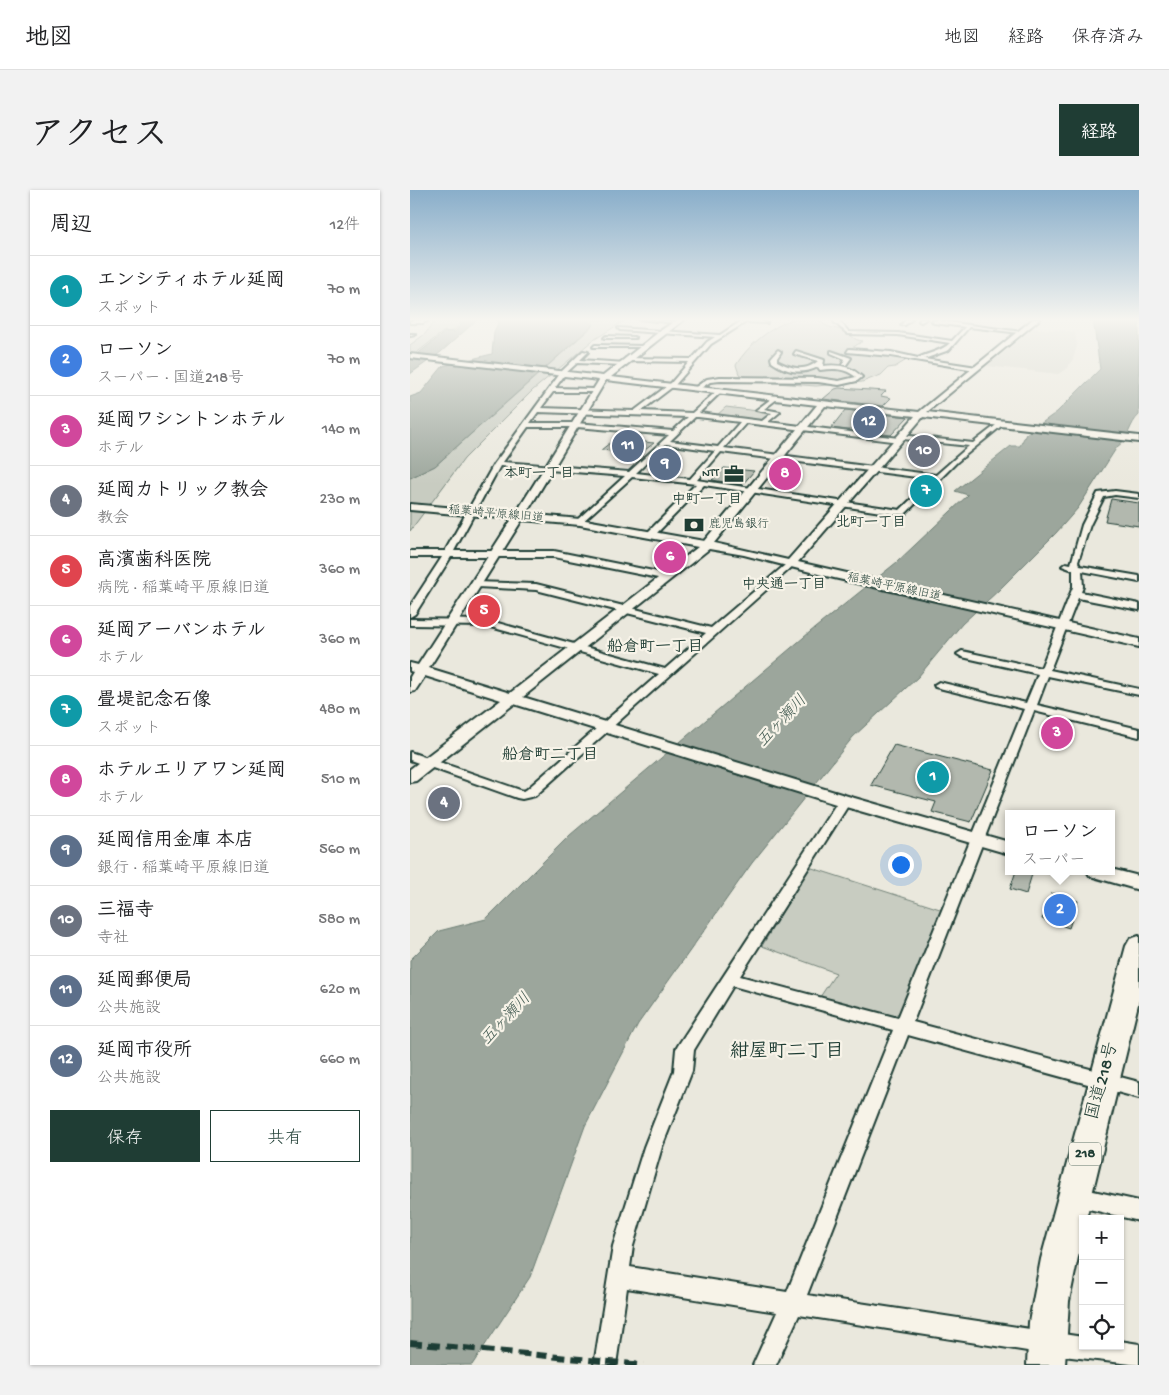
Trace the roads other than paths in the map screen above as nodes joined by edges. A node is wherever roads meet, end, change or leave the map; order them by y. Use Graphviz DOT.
graph roads {
  1 [pos="560,373"];
  2 [pos="567,374"];
  3 [pos="610,374"];
  4 [pos="682,374"];
  5 [pos="711,374"];
  6 [pos="857,374"];
  7 [pos="968,374"];
  8 [pos="605,378"];
  9 [pos="709,380"];
  10 [pos="671,386"];
  11 [pos="696,389"];
  12 [pos="552,390"];
  13 [pos="595,391"];
  14 [pos="719,391"];
  15 [pos="775,398"];
  16 [pos="823,403"];
  17 [pos="537,410"];
  18 [pos="584,410"];
  19 [pos="636,412"];
  20 [pos="921,414"];
  21 [pos="693,415"];
  22 [pos="744,421"];
  23 [pos="762,423"];
  24 [pos="1002,423"];
  25 [pos="526,425"];
  26 [pos="575,425"];
  27 [pos="803,428"];
  28 [pos="673,433"];
  29 [pos="901,438"];
  30 [pos="1137,439"];
  31 [pos="664,442"];
  32 [pos="974,445"];
  33 [pos="719,449"];
  34 [pos="779,457"];
  35 [pos="498,464"];
  36 [pos="551,466"];
  37 [pos="875,469"];
  38 [pos="629,475"];
  39 [pos="939,478"];
  40 [pos="691,482"];
  41 [pos="702,483"];
  42 [pos="754,490"];
  43 [pos="1139,496"];
  44 [pos="845,502"];
  45 [pos="410,507"];
  46 [pos="470,513"];
  47 [pos="518,517"];
  48 [pos="580,522"];
  49 [pos="651,534"];
  50 [pos="708,544"];
  51 [pos="496,553"];
  52 [pos="410,554"];
  53 [pos="448,554"];
  54 [pos="791,563"];
  55 [pos="1066,566"];
  56 [pos="1077,569"];
  57 [pos="668,577"];
  58 [pos="1139,579"];
  59 [pos="477,584"];
  60 [pos="1075,594"];
  61 [pos="1139,607"];
  62 [pos="627,610"];
  63 [pos="410,614"];
  64 [pos="410,622"];
  65 [pos="452,622"];
  66 [pos="1062,626"];
  67 [pos="715,632"];
  68 [pos="1139,643"];
  69 [pos="578,648"];
  70 [pos="962,654"];
  71 [pos="416,668"];
  72 [pos="1044,672"];
  73 [pos="668,673"];
  74 [pos="939,685"];
  75 [pos="410,688"];
  76 [pos="1139,692"];
  77 [pos="512,698"];
  78 [pos="1030,707"];
  79 [pos="606,728"];
  80 [pos="1139,733"];
  81 [pos="410,756"];
  82 [pos="429,762"];
  83 [pos="410,777"];
  84 [pos="842,800"];
  85 [pos="978,840"];
  86 [pos="1005,847"];
  87 [pos="1110,875"];
  88 [pos="1139,883"];
  89 [pos="1139,946"];
  90 [pos="729,979"];
  91 [pos="1134,986"];
  92 [pos="903,1026"];
  93 [pos="1103,1081"];
  94 [pos="1139,1090"];
  95 [pos="1074,1197"];
  96 [pos="1139,1211"];
  97 [pos="618,1276"];
  98 [pos="793,1302"];
  99 [pos="1046,1354"];
  100 [pos="1139,1355"];
  101 [pos="605,1365"];
  102 [pos="764,1365"];
  1 -- 12 [label="street"];
  2 -- 8 [label="street"];
  3 -- 8 [label="street"];
  4 -- 10 [label="street"];
  5 -- 9 [label="street"];
  6 -- 9 [label="street"];
  7 -- 20 [label="street"];
  8 -- 10 [label="street"];
  8 -- 13 [label="street"];
  9 -- 11 [label="street"];
  10 -- 11 [label="street"];
  10 -- 19 [label="street"];
  11 -- 14 [label="street"];
  12 -- 13 [label="street"];
  12 -- 17 [label="street"];
  13 -- 18 [label="street"];
  14 -- 15 [label="street"];
  14 -- 21 [label="street"];
  15 -- 16 [label="street"];
  15 -- 23 [label="street"];
  16 -- 20 [label="street"];
  16 -- 27 [label="street"];
  17 -- 18 [label="street"];
  17 -- 25 [label="street"];
  18 -- 19 [label="street"];
  18 -- 26 [label="street"];
  19 -- 21 [label="street"];
  20 -- 24 [label="street"];
  20 -- 29 [label="street"];
  21 -- 22 [label="street"];
  21 -- 28 [label="street"];
  22 -- 23 [label="street"];
  22 -- 33 [label="street"];
  23 -- 27 [label="street"];
  24 -- 30 [label="street"];
  24 -- 32 [label="street"];
  25 -- 26 [label="street"];
  25 -- 35 [label="street"];
  26 -- 28 [label="street"];
  26 -- 36 [label="street"];
  27 -- 29 [label="street"];
  27 -- 34 [label="street"];
  28 -- 31 [label="street"];
  29 -- 32 [label="street"];
  29 -- 37 [label="street"];
  31 -- 33 [label="street"];
  31 -- 38 [label="street"];
  32 -- 39 [label="street"];
  33 -- 34 [label="street"];
  33 -- 40 [label="street"];
  34 -- 37 [label="street"];
  34 -- 42 [label="street"];
  35 -- 36 [label="street"];
  35 -- 46 [label="street"];
  36 -- 38 [label="street"];
  36 -- 47 [label="street"];
  37 -- 39 [label="street"];
  37 -- 44 [label="street"];
  38 -- 40 [label="street"];
  38 -- 48 [label="street"];
  39 -- 44 [label="street"];
  40 -- 41 [label="street"];
  41 -- 42 [label="street"];
  41 -- 49 [label="street"];
  42 -- 44 [label="street"];
  42 -- 50 [label="street"];
  43 -- 56 [label="street"];
  44 -- 54 [label="street"];
  45 -- 46 [label="street, 稲葉崎平原線旧道"];
  46 -- 47 [label="street, 稲葉崎平原線旧道"];
  46 -- 53 [label="street"];
  47 -- 48 [label="street, 稲葉崎平原線旧道"];
  47 -- 51 [label="street"];
  48 -- 49 [label="street, 稲葉崎平原線旧道"];
  49 -- 50 [label="street, 稲葉崎平原線旧道"];
  50 -- 54 [label="street, 稲葉崎平原線旧道"];
  50 -- 57 [label="street"];
  51 -- 53 [label="street"];
  51 -- 57 [label="street"];
  51 -- 59 [label="street"];
  52 -- 53 [label="street"];
  53 -- 63 [label="street"];
  54 -- 66 [label="street, 稲葉崎平原線旧道"];
  54 -- 67 [label="street"];
  55 -- 56 [label="street"];
  56 -- 58 [label="street"];
  56 -- 60 [label="street"];
  57 -- 62 [label="street"];
  59 -- 62 [label="street"];
  59 -- 65 [label="street"];
  60 -- 61 [label="street"];
  60 -- 66 [label="street"];
  62 -- 67 [label="street"];
  62 -- 69 [label="street"];
  64 -- 65 [label="street"];
  65 -- 69 [label="street"];
  65 -- 71 [label="street"];
  66 -- 68 [label="street, 稲葉崎平原線旧道"];
  66 -- 72 [label="street"];
  67 -- 73 [label="street"];
  69 -- 73 [label="street"];
  69 -- 77 [label="street"];
  70 -- 72 [label="street"];
  71 -- 75 [label="street"];
  71 -- 77 [label="street"];
  72 -- 76 [label="street"];
  72 -- 78 [label="street"];
  73 -- 79 [label="street"];
  74 -- 78 [label="street"];
  77 -- 79 [label="street"];
  77 -- 82 [label="street"];
  78 -- 80 [label="street"];
  78 -- 85 [label="street"];
  79 -- 82 [label="street"];
  79 -- 84 [label="street"];
  81 -- 82 [label="street"];
  82 -- 83 [label="street"];
  84 -- 85 [label="street"];
  84 -- 90 [label="street"];
  85 -- 86 [label="street"];
  85 -- 92 [label="street"];
  87 -- 88 [label="street"];
  89 -- 91 [label="highway, 国道218号 / 218"];
  90 -- 92 [label="street"];
  90 -- 97 [label="street"];
  91 -- 93 [label="highway, 国道218号 / 218"];
  92 -- 93 [label="street"];
  92 -- 98 [label="street"];
  93 -- 94 [label="street"];
  93 -- 95 [label="highway, 国道218号 / 218"];
  95 -- 96 [label="street"];
  95 -- 99 [label="highway, 国道218号 / 218"];
  97 -- 98 [label="street"];
  97 -- 101 [label="street"];
  98 -- 99 [label="street"];
  98 -- 102 [label="street"];
  99 -- 100 [label="street"];
}
